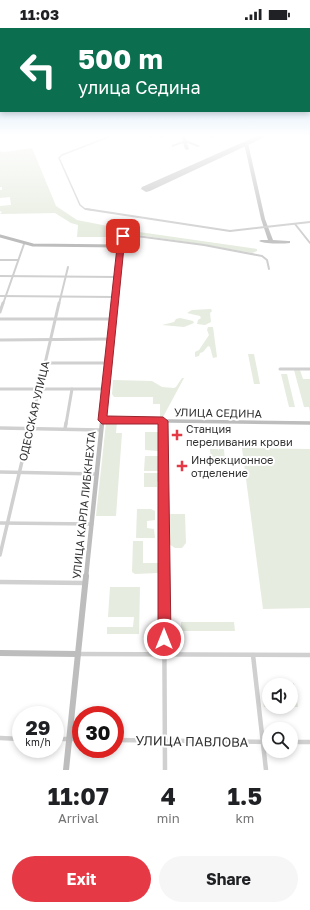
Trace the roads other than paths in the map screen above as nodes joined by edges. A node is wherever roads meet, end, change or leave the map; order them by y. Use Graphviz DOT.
graph roads {
  1 [pos="65,171"];
  2 [pos="310,222"];
  3 [pos="295,224"];
  4 [pos="0,236"];
  5 [pos="310,243"];
  6 [pos="24,244"];
  7 [pos="120,246"];
  8 [pos="0,260"];
  9 [pos="18,260"];
  10 [pos="68,267"];
  11 [pos="269,269"];
  12 [pos="0,276"];
  13 [pos="13,276"];
  14 [pos="65,276"];
  15 [pos="117,276"];
  16 [pos="0,296"];
  17 [pos="6,296"];
  18 [pos="61,296"];
  19 [pos="115,297"];
  20 [pos="0,312"];
  21 [pos="0,319"];
  22 [pos="55,319"];
  23 [pos="113,319"];
  24 [pos="0,340"];
  25 [pos="51,340"];
  26 [pos="111,340"];
  27 [pos="45,363"];
  28 [pos="108,363"];
  29 [pos="280,369"];
  30 [pos="310,369"];
  31 [pos="0,389"];
  32 [pos="39,389"];
  33 [pos="72,389"];
  34 [pos="106,389"];
  35 [pos="102,420"];
  36 [pos="163,421"];
  37 [pos="310,423"];
  38 [pos="0,428"];
  39 [pos="30,429"];
  40 [pos="65,429"];
  41 [pos="101,430"];
  42 [pos="0,472"];
  43 [pos="19,473"];
  44 [pos="97,474"];
  45 [pos="0,523"];
  46 [pos="8,523"];
  47 [pos="92,524"];
  48 [pos="0,555"];
  49 [pos="0,582"];
  50 [pos="86,583"];
  51 [pos="0,653"];
  52 [pos="78,654"];
  53 [pos="164,655"];
  54 [pos="253,655"];
  55 [pos="310,655"];
  56 [pos="263,722"];
  57 [pos="0,738"];
  58 [pos="12,739"];
  59 [pos="64,739"];
  60 [pos="70,739"];
  61 [pos="124,740"];
  62 [pos="165,740"];
  63 [pos="262,742"];
  64 [pos="298,742"];
  65 [pos="310,742"];
  66 [pos="266,758"];
  67 [pos="66,770"];
  68 [pos="165,770"];
  69 [pos="266,770"];
  1 -- 3 [label="street"];
  2 -- 3 [label="street"];
  3 -- 5 [label="street"];
  4 -- 6 [label="street"];
  6 -- 7 [label="street"];
  6 -- 9 [label="street"];
  7 -- 11 [label="street"];
  7 -- 15 [label="street, УЛИЦА КАРЛА ЛИБКНЕХТА"];
  8 -- 9 [label="street"];
  9 -- 13 [label="street"];
  10 -- 14 [label="street, ОДЕССКАЯ УЛИЦА"];
  12 -- 13 [label="street"];
  13 -- 14 [label="street"];
  13 -- 17 [label="street"];
  14 -- 15 [label="street"];
  14 -- 18 [label="street, ОДЕССКАЯ УЛИЦА"];
  15 -- 19 [label="street, УЛИЦА КАРЛА ЛИБКНЕХТА"];
  16 -- 17 [label="street"];
  17 -- 18 [label="street"];
  17 -- 20 [label="street"];
  18 -- 19 [label="street"];
  18 -- 22 [label="street, ОДЕССКАЯ УЛИЦА"];
  19 -- 23 [label="street, УЛИЦА КАРЛА ЛИБКНЕХТА"];
  21 -- 22 [label="street"];
  22 -- 23 [label="street"];
  22 -- 25 [label="street, ОДЕССКАЯ УЛИЦА"];
  23 -- 26 [label="street, УЛИЦА КАРЛА ЛИБКНЕХТА"];
  24 -- 25 [label="street"];
  25 -- 26 [label="street"];
  25 -- 27 [label="street, ОДЕССКАЯ УЛИЦА"];
  26 -- 28 [label="street, УЛИЦА КАРЛА ЛИБКНЕХТА"];
  27 -- 28 [label="street"];
  27 -- 32 [label="street, ОДЕССКАЯ УЛИЦА"];
  28 -- 34 [label="street, УЛИЦА КАРЛА ЛИБКНЕХТА"];
  29 -- 30 [label="street"];
  31 -- 32 [label="street"];
  32 -- 33 [label="street"];
  32 -- 39 [label="street, ОДЕССКАЯ УЛИЦА"];
  33 -- 34 [label="street"];
  33 -- 40 [label="street"];
  34 -- 35 [label="street, УЛИЦА КАРЛА ЛИБКНЕХТА"];
  35 -- 36 [label="street, УЛИЦА СЕДИНА"];
  35 -- 41 [label="street, УЛИЦА КАРЛА ЛИБКНЕХТА"];
  36 -- 37 [label="street, УЛИЦА СЕДИНА"];
  36 -- 53 [label="street"];
  38 -- 39 [label="street"];
  39 -- 40 [label="street"];
  39 -- 43 [label="street, ОДЕССКАЯ УЛИЦА"];
  40 -- 41 [label="street"];
  41 -- 44 [label="street, УЛИЦА КАРЛА ЛИБКНЕХТА"];
  42 -- 43 [label="street"];
  43 -- 44 [label="street"];
  43 -- 46 [label="street, ОДЕССКАЯ УЛИЦА"];
  44 -- 47 [label="street, УЛИЦА КАРЛА ЛИБКНЕХТА"];
  45 -- 46 [label="street"];
  46 -- 47 [label="street"];
  46 -- 48 [label="street, ОДЕССКАЯ УЛИЦА"];
  47 -- 50 [label="street, УЛИЦА КАРЛА ЛИБКНЕХТА"];
  49 -- 50 [label="street"];
  50 -- 52 [label="street, УЛИЦА КАРЛА ЛИБКНЕХТА"];
  51 -- 52 [label="street"];
  52 -- 53 [label="street"];
  52 -- 60 [label="street, УЛИЦА КАРЛА ЛИБКНЕХТА"];
  53 -- 54 [label="street"];
  53 -- 62 [label="street"];
  54 -- 55 [label="street"];
  54 -- 56 [label="street"];
  57 -- 58 [label="street"];
  59 -- 60 [label="street"];
  60 -- 67 [label="street, УЛИЦА КАРЛА ЛИБКНЕХТА"];
  61 -- 62 [label="street, УЛИЦА ПАВЛОВА"];
  62 -- 63 [label="street, УЛИЦА ПАВЛОВА"];
  62 -- 68 [label="street"];
  64 -- 65 [label="street"];
  66 -- 69 [label="street"];
}
